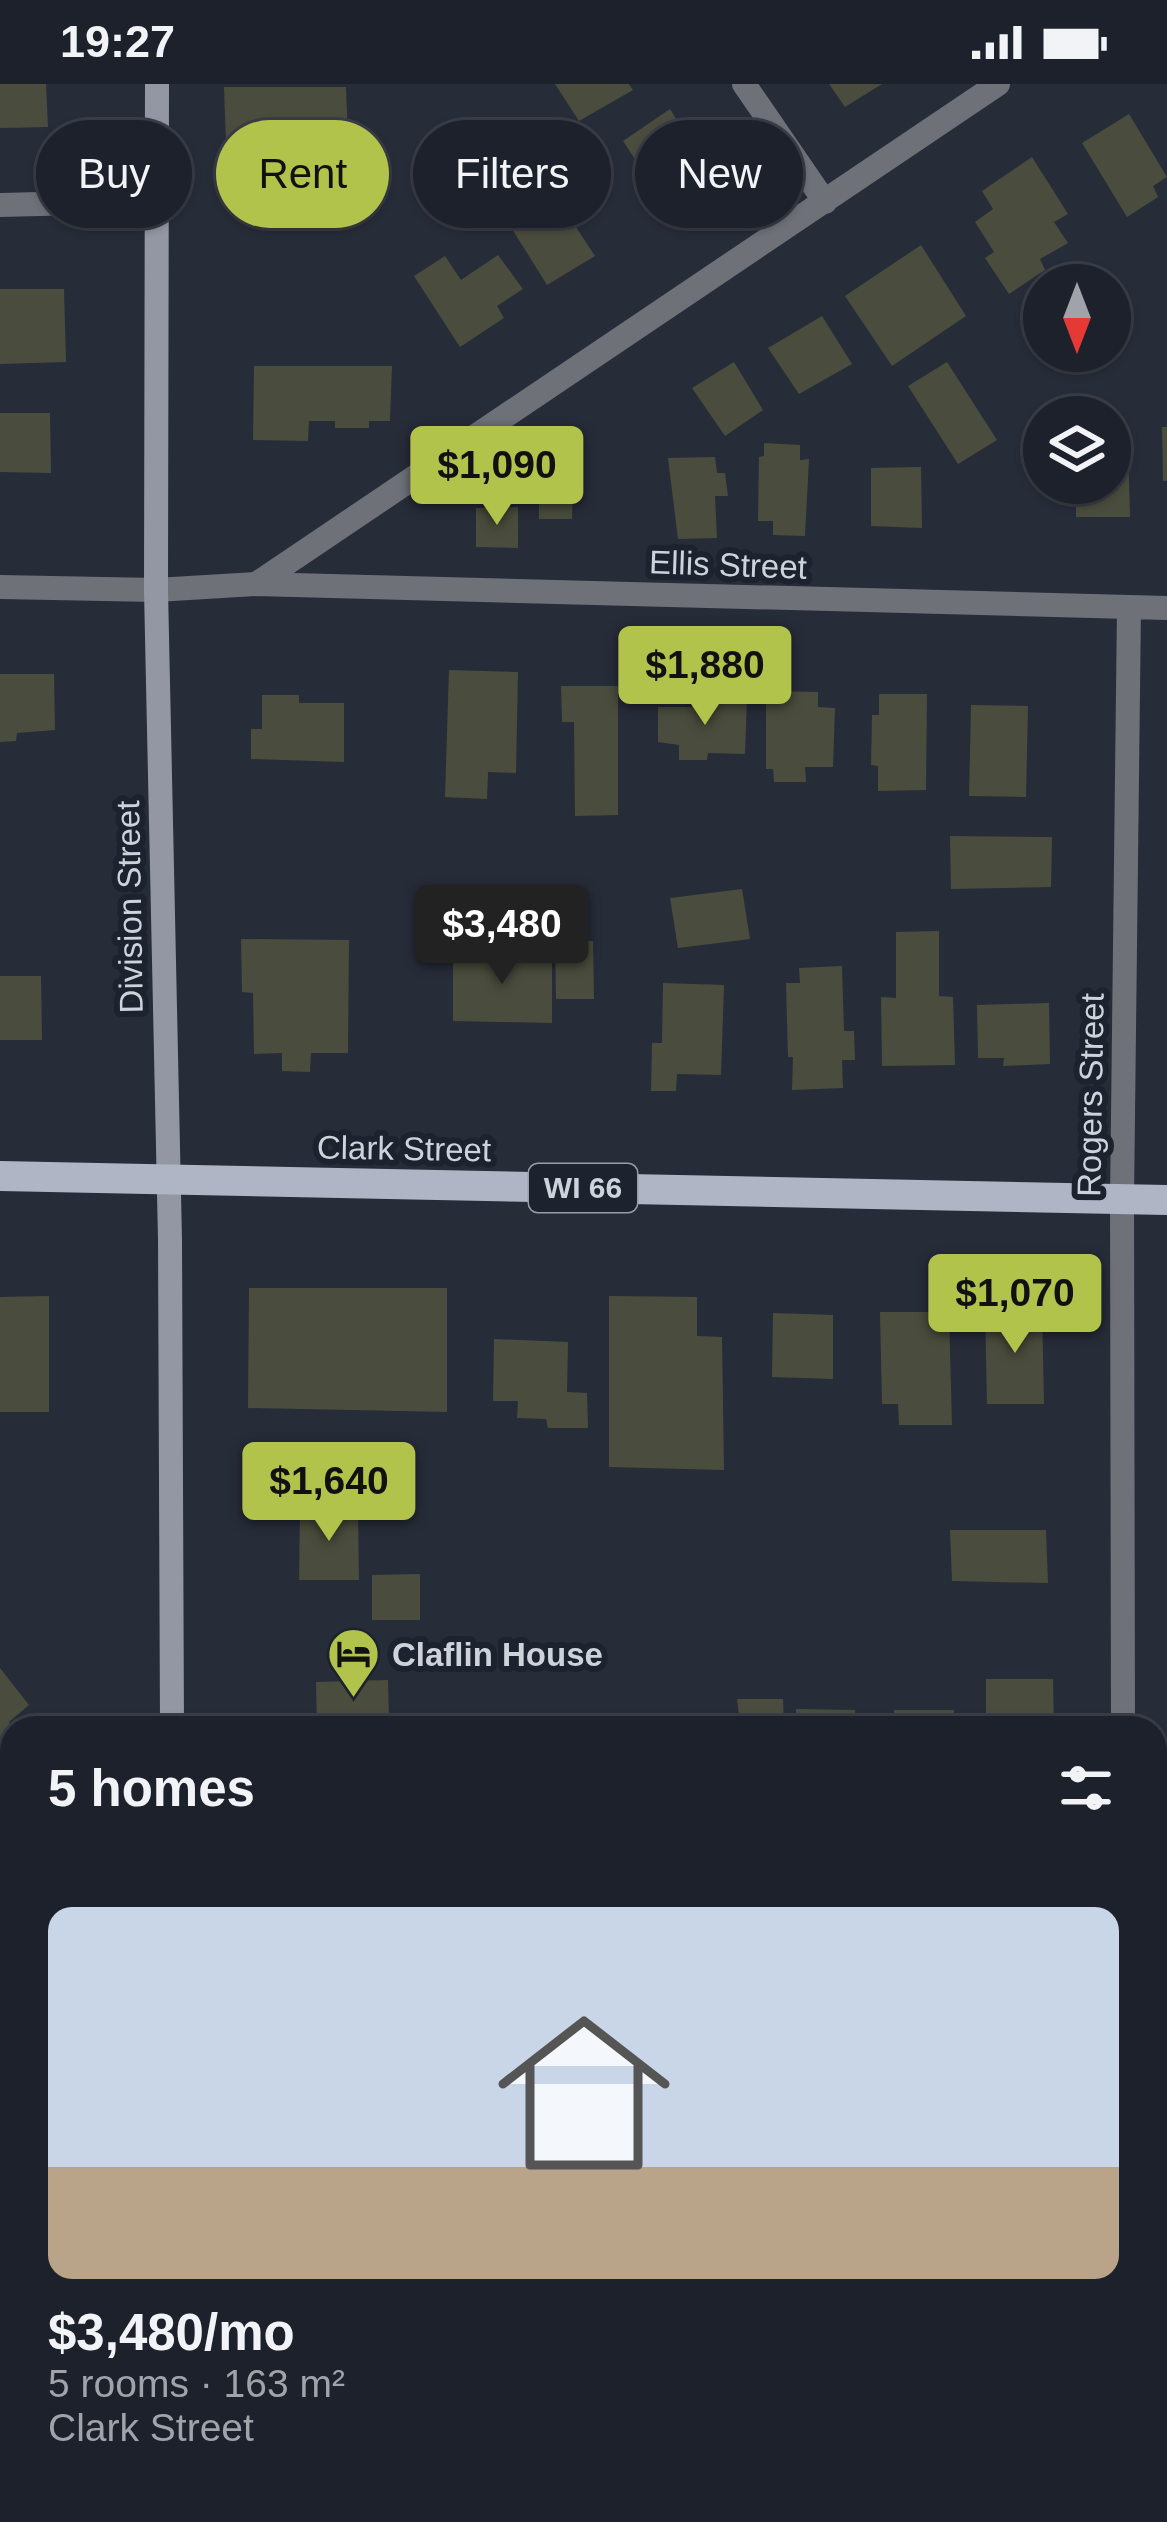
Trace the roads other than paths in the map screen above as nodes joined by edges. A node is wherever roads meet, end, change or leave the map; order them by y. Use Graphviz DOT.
graph roads {
  1 [pos="157,84"];
  2 [pos="744,84"];
  3 [pos="998,84"];
  4 [pos="157,120"];
  5 [pos="825,202"];
  6 [pos="36,204"];
  7 [pos="0,205"];
  8 [pos="158,228"];
  9 [pos="256,584"];
  10 [pos="0,587"];
  11 [pos="156,590"];
  12 [pos="1129,607"];
  13 [pos="1167,608"];
  14 [pos="0,1176"];
  15 [pos="169,1178"];
  16 [pos="1122,1200"];
  17 [pos="1167,1200"];
  18 [pos="172,1716"];
  19 [pos="1123,1716"];
  1 -- 4 [label="main road, Division Street"];
  2 -- 5 [label="street"];
  3 -- 5 [label="street"];
  5 -- 9 [label="street"];
  6 -- 7 [label="street"];
  8 -- 11 [label="main road, Division Street"];
  9 -- 11 [label="street, Ellis Street"];
  9 -- 12 [label="street, Ellis Street"];
  10 -- 11 [label="street, Ellis Street"];
  11 -- 15 [label="main road, Division Street"];
  12 -- 13 [label="street, Ellis Street"];
  12 -- 16 [label="street, Rogers Street"];
  14 -- 15 [label="main road, Clark Street / WI 66"];
  15 -- 16 [label="main road, Clark Street / WI 66"];
  15 -- 18 [label="main road, Division Street"];
  16 -- 17 [label="main road, Clark Street / WI 66"];
  16 -- 19 [label="street, Rogers Street"];
}
